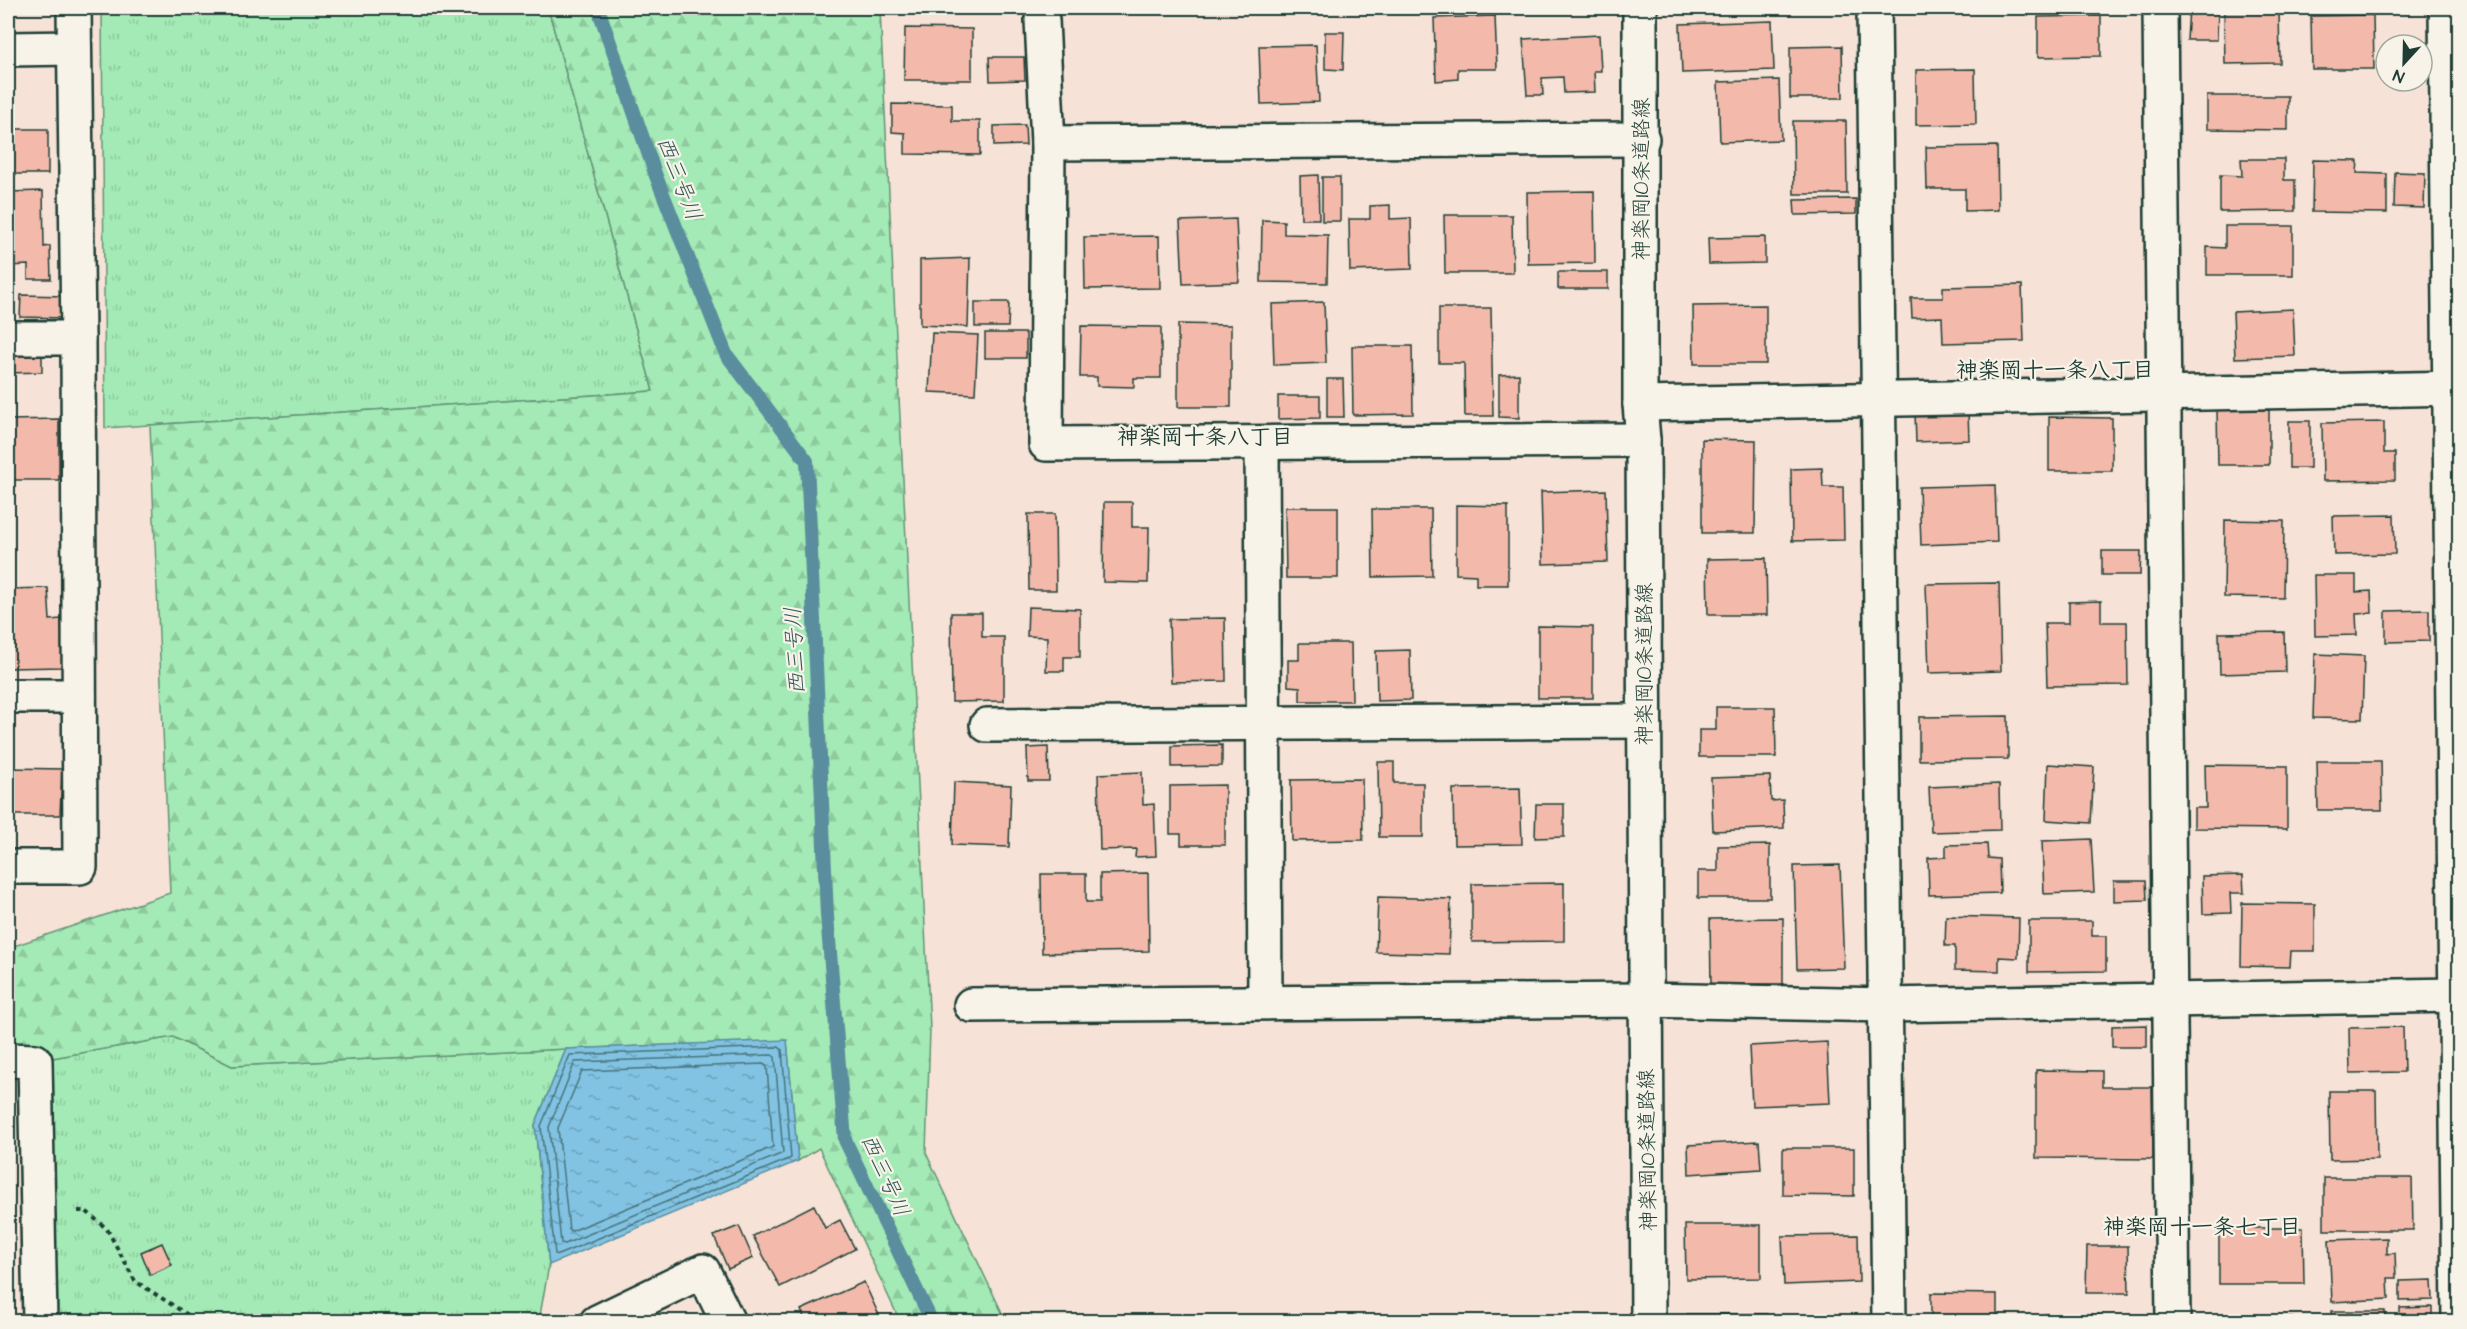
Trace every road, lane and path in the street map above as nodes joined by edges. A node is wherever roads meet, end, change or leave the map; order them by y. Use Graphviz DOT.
graph roads {
  1 [pos="74,8"];
  2 [pos="1640,8"];
  3 [pos="1874,8"];
  4 [pos="2160,8"];
  5 [pos="2446,8"];
  6 [pos="1042,20"];
  7 [pos="74,48"];
  8 [pos="8,49"];
  9 [pos="1642,139"];
  10 [pos="1048,142"];
  11 [pos="8,338"];
  12 [pos="78,338"];
  13 [pos="2455,388"];
  14 [pos="2164,393"];
  15 [pos="1878,399"];
  16 [pos="1640,404"];
  17 [pos="1643,440"];
  18 [pos="1262,443"];
  19 [pos="8,696"];
  20 [pos="79,696"];
  21 [pos="1644,720"];
  22 [pos="1264,723"];
  23 [pos="987,725"];
  24 [pos="8,867"];
  25 [pos="2457,995"];
  26 [pos="1645,1000"];
  27 [pos="2170,1000"];
  28 [pos="1265,1002"];
  29 [pos="970,1005"];
  30 [pos="1886,1005"];
  31 [pos="8,1060"];
  32 [pos="38,1212"];
  33 [pos="40,1322"];
  34 [pos="194,1322"];
  35 [pos="597,1322"];
  36 [pos="728,1322"];
  37 [pos="1648,1322"];
  38 [pos="1889,1322"];
  39 [pos="2173,1322"];
  40 [pos="2459,1322"];
  1 -- 7 [label="street"];
  2 -- 9 [label="street, 神楽岡10条道路線"];
  3 -- 15 [label="street"];
  4 -- 14 [label="street"];
  5 -- 13 [label="street"];
  6 -- 10 [label="street"];
  7 -- 8 [label="street"];
  7 -- 12 [label="street"];
  9 -- 10 [label="street"];
  9 -- 16 [label="street, 神楽岡10条道路線"];
  10 -- 18 [label="street"];
  11 -- 12 [label="street"];
  12 -- 20 [label="street"];
  13 -- 14 [label="street"];
  13 -- 25 [label="street"];
  14 -- 15 [label="street"];
  14 -- 27 [label="street"];
  15 -- 16 [label="street"];
  15 -- 30 [label="street"];
  16 -- 17 [label="street, 神楽岡10条道路線"];
  17 -- 18 [label="street"];
  17 -- 21 [label="street, 神楽岡10条道路線"];
  18 -- 22 [label="street"];
  19 -- 20 [label="street"];
  20 -- 24 [label="street"];
  21 -- 22 [label="street"];
  21 -- 26 [label="street, 神楽岡10条道路線"];
  22 -- 23 [label="street"];
  22 -- 28 [label="street"];
  25 -- 27 [label="street"];
  25 -- 40 [label="street"];
  26 -- 28 [label="street"];
  26 -- 30 [label="street"];
  26 -- 37 [label="street, 神楽岡10条道路線"];
  27 -- 30 [label="street"];
  27 -- 39 [label="street"];
  28 -- 29 [label="street"];
  30 -- 38 [label="street"];
  31 -- 32 [label="street"];
  32 -- 33 [label="street"];
  32 -- 34 [label="path"];
  35 -- 36 [label="street"];
}
